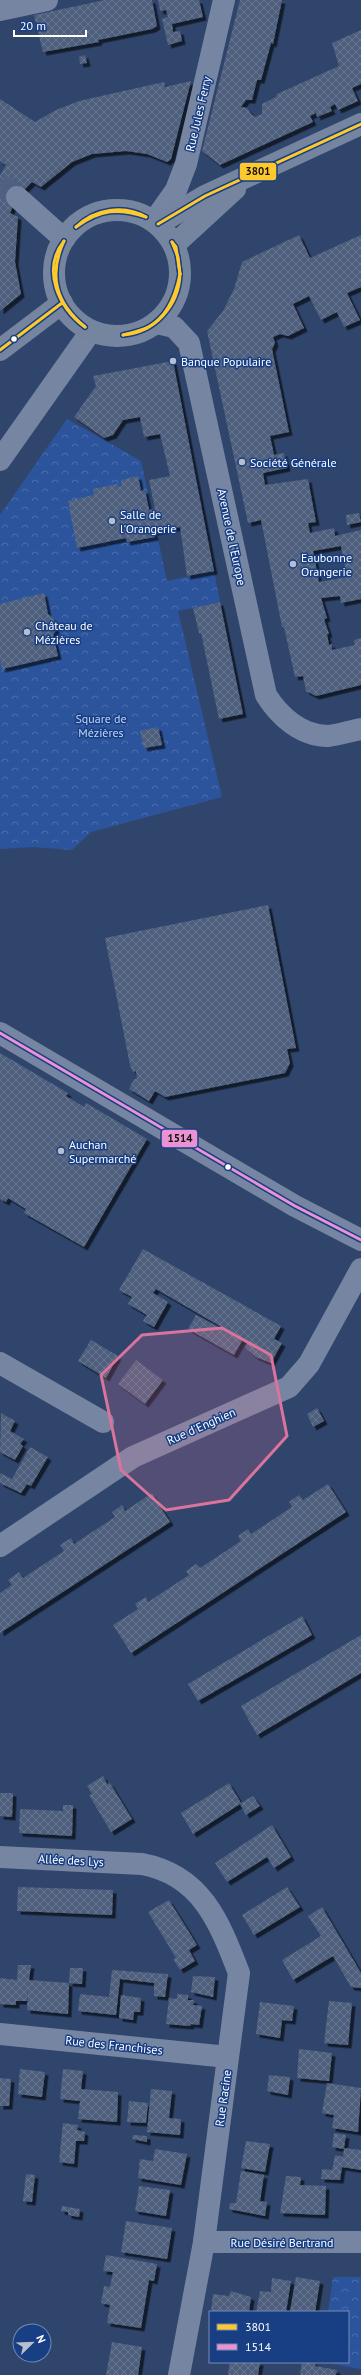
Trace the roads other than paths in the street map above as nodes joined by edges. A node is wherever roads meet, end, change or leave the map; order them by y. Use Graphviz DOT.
graph roads {
  1 [pos="46,0"];
  2 [pos="224,0"];
  3 [pos="0,10"];
  4 [pos="361,124"];
  5 [pos="249,176"];
  6 [pos="17,197"];
  7 [pos="156,223"];
  8 [pos="64,239"];
  9 [pos="174,245"];
  10 [pos="62,303"];
  11 [pos="157,322"];
  12 [pos="91,330"];
  13 [pos="0,350"];
  14 [pos="0,460"];
  15 [pos="361,729"];
  16 [pos="0,1033"];
  17 [pos="361,1240"];
  18 [pos="361,1269"];
  19 [pos="0,1363"];
  20 [pos="103,1422"];
  21 [pos="0,1546"];
  22 [pos="0,1857"];
  23 [pos="142,1864"];
  24 [pos="0,2034"];
  25 [pos="228,2057"];
  26 [pos="204,2242"];
  27 [pos="361,2242"];
  28 [pos="179,2375"];
  1 -- 3 [label="street"];
  2 -- 7 [label="street, Rue Jules Ferry"];
  4 -- 5 [label="main road"];
  5 -- 7 [label="main road"];
  5 -- 9 [label="main road"];
  6 -- 8 [label="street"];
  7 -- 8 [label="main road"];
  7 -- 9 [label="main road"];
  8 -- 10 [label="main road"];
  9 -- 11 [label="main road"];
  10 -- 12 [label="main road"];
  10 -- 13 [label="main road"];
  11 -- 12 [label="main road"];
  11 -- 15 [label="street, Avenue de l'Europe"];
  12 -- 14 [label="street"];
  16 -- 17 [label="street"];
  18 -- 21 [label="street, Rue d'Enghien"];
  19 -- 20 [label="street"];
  22 -- 23 [label="street, Allée des Lys"];
  23 -- 25 [label="street, Rue Racine"];
  24 -- 25 [label="street, Rue des Franchises"];
  25 -- 26 [label="street, Rue Racine"];
  26 -- 27 [label="street, Rue Désiré Bertrand"];
  26 -- 28 [label="street, Rue Racine"];
}
